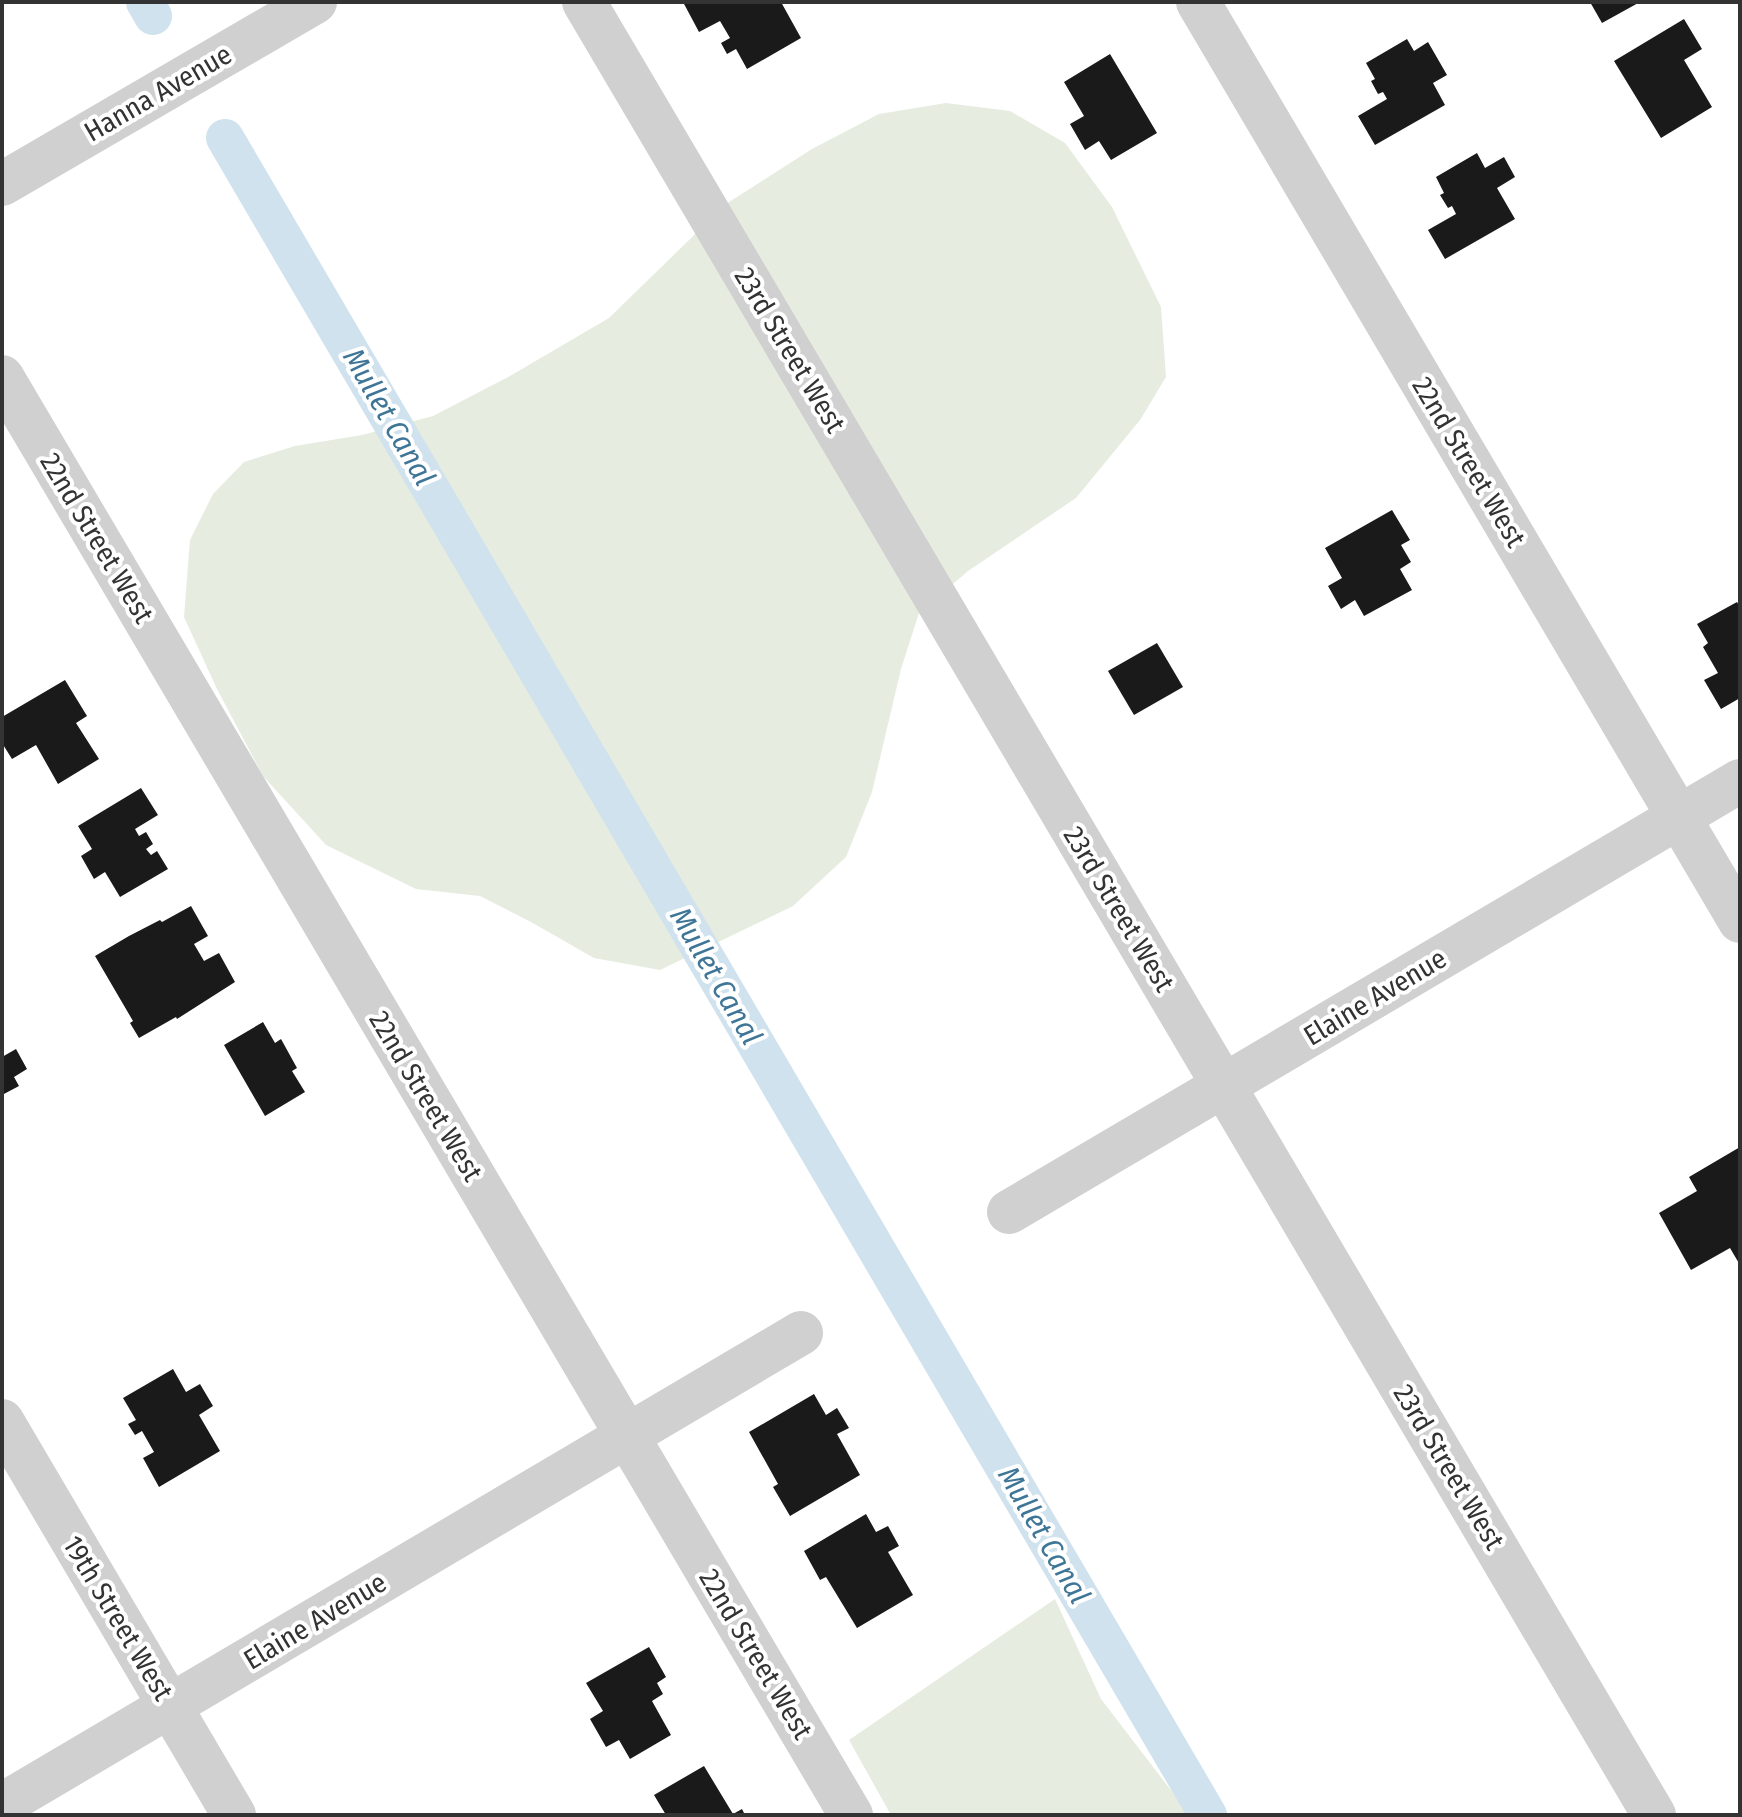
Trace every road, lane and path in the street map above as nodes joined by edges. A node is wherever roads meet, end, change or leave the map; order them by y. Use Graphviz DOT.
graph roads {
  1 [pos="315,2"];
  2 [pos="584,2"];
  3 [pos="1198,2"];
  4 [pos="2,184"];
  5 [pos="2,377"];
  6 [pos="1740,781"];
  7 [pos="1679,817"];
  8 [pos="1740,921"];
  9 [pos="1224,1086"];
  10 [pos="1009,1212"];
  11 [pos="801,1333"];
  12 [pos="2,1421"];
  13 [pos="627,1436"];
  14 [pos="170,1706"];
  15 [pos="2,1805"];
  16 [pos="234,1815"];
  17 [pos="851,1815"];
  18 [pos="1654,1815"];
  1 -- 4 [label="street, Hanna Avenue"];
  2 -- 9 [label="street, 23rd Street West"];
  3 -- 7 [label="street, 22nd Street West"];
  5 -- 13 [label="street, 22nd Street West"];
  6 -- 7 [label="street, Elaine Avenue"];
  7 -- 8 [label="street, 22nd Street West"];
  7 -- 9 [label="street, Elaine Avenue"];
  9 -- 10 [label="street, Elaine Avenue"];
  9 -- 18 [label="street, 23rd Street West"];
  11 -- 13 [label="street, Elaine Avenue"];
  12 -- 14 [label="street, 19th Street West"];
  13 -- 14 [label="street, Elaine Avenue"];
  13 -- 17 [label="street, 22nd Street West"];
  14 -- 15 [label="street, Elaine Avenue"];
  14 -- 16 [label="street, 19th Street West"];
}
